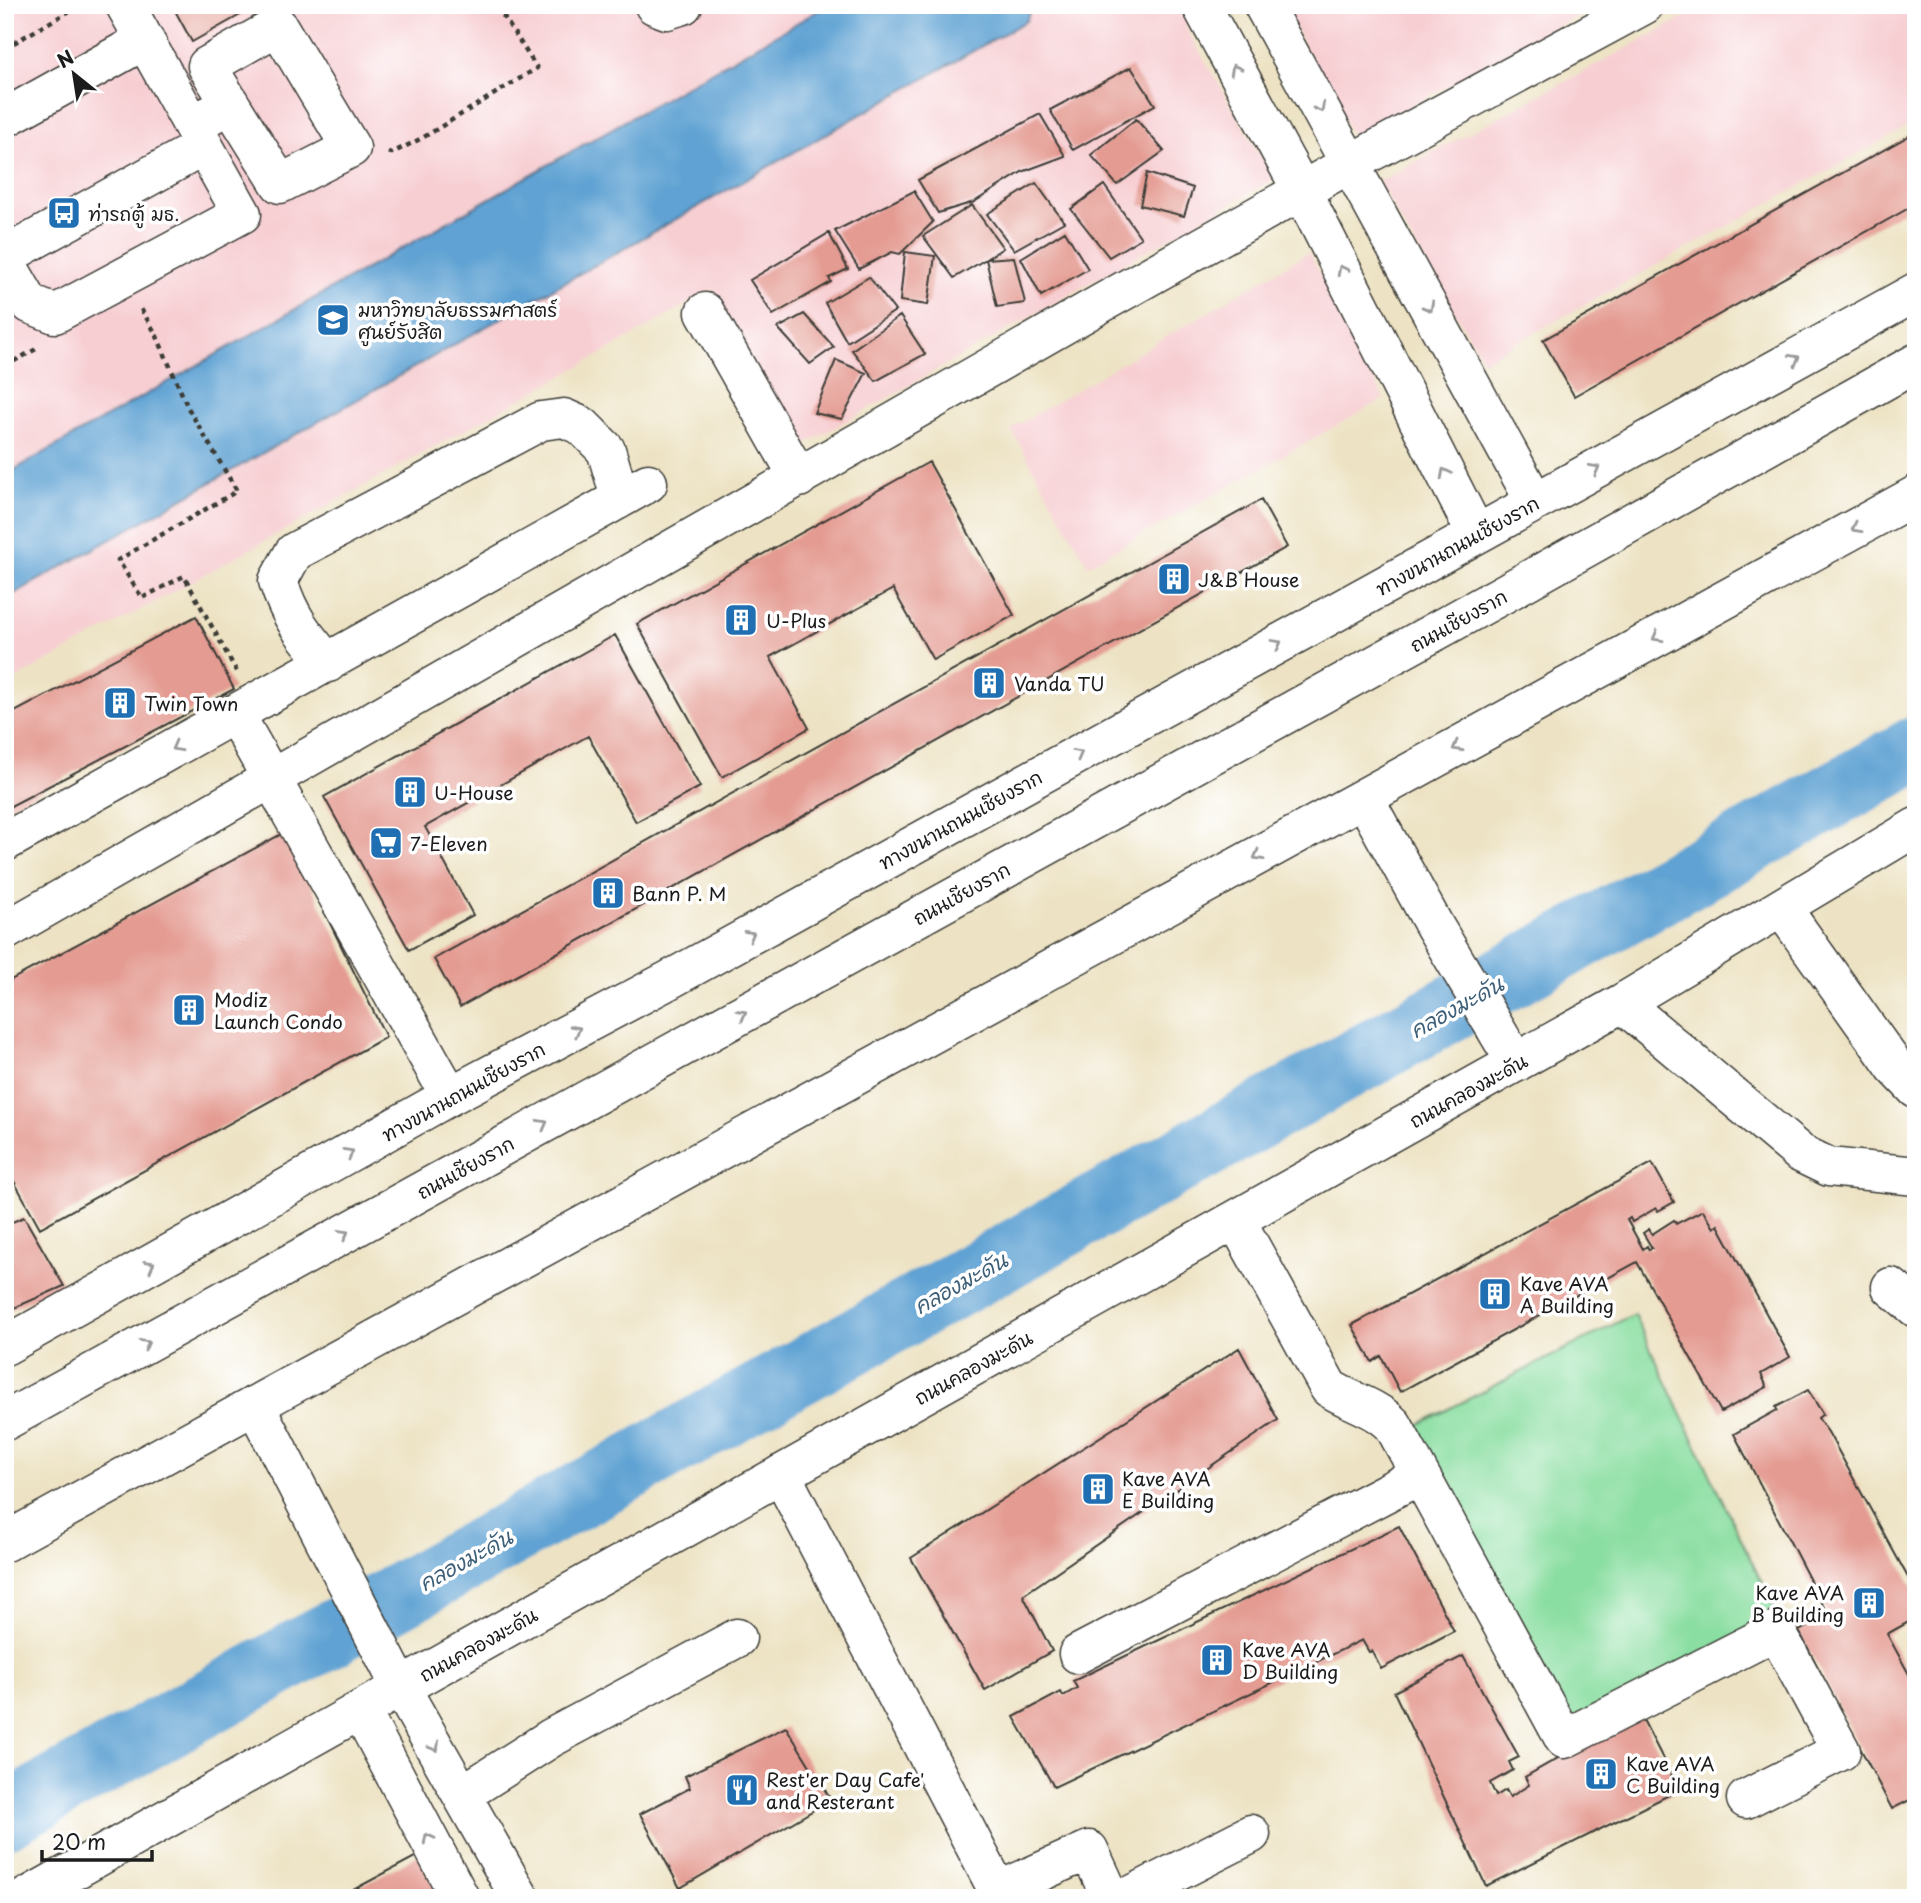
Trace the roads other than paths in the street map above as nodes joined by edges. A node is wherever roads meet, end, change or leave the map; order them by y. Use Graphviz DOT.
graph roads {
  1 [pos="125,5"];
  2 [pos="654,5"];
  3 [pos="683,5"];
  4 [pos="1201,5"];
  5 [pos="1263,5"];
  6 [pos="1644,5"];
  7 [pos="145,40"];
  8 [pos="231,105"];
  9 [pos="5,118"];
  10 [pos="198,135"];
  11 [pos="1351,163"];
  12 [pos="1302,191"];
  13 [pos="5,258"];
  14 [pos="1916,292"];
  15 [pos="705,312"];
  16 [pos="1916,363"];
  17 [pos="799,478"];
  18 [pos="1916,495"];
  19 [pos="1535,502"];
  20 [pos="1476,534"];
  21 [pos="328,663"];
  22 [pos="235,714"];
  23 [pos="272,778"];
  24 [pos="1364,798"];
  25 [pos="1916,827"];
  26 [pos="5,842"];
  27 [pos="1782,908"];
  28 [pos="5,931"];
  29 [pos="1622,1003"];
  30 [pos="1509,1053"];
  31 [pos="1916,1089"];
  32 [pos="450,1096"];
  33 [pos="1916,1177"];
  34 [pos="1236,1220"];
  35 [pos="74,1307"];
  36 [pos="5,1323"];
  37 [pos="5,1346"];
  38 [pos="85,1377"];
  39 [pos="256,1405"];
  40 [pos="5,1410"];
  41 [pos="5,1421"];
  42 [pos="781,1474"];
  43 [pos="1420,1475"];
  44 [pos="5,1542"];
  45 [pos="737,1637"];
  46 [pos="1079,1654"];
  47 [pos="395,1676"];
  48 [pos="361,1711"];
  49 [pos="463,1794"];
  50 [pos="1746,1799"];
  51 [pos="1251,1834"];
  52 [pos="25,1898"];
  53 [pos="460,1898"];
  54 [pos="520,1898"];
  55 [pos="1111,1898"];
  56 [pos="1126,1898"];
  1 -- 7 [label="street"];
  2 -- 3 [label="street"];
  12 -- 4 [label="street, one-way"];
  5 -- 11 [label="street, one-way"];
  6 -- 11 [label="street"];
  7 -- 9 [label="street"];
  7 -- 10 [label="street"];
  8 -- 8 [label="street"];
  8 -- 10 [label="street"];
  10 -- 13 [label="street"];
  10 -- 13 [label="street"];
  11 -- 12 [label="street"];
  11 -- 19 [label="street, one-way"];
  12 -- 17 [label="street"];
  20 -- 12 [label="street, one-way"];
  19 -- 14 [label="street, ทางขนานถนนเชียงราก, one-way"];
  15 -- 17 [label="street"];
  38 -- 16 [label="street, ถนนเชียงราก, one-way"];
  17 -- 23 [label="street"];
  18 -- 24 [label="street, one-way"];
  19 -- 20 [label="street, ทางขนานถนนเชียงราก"];
  32 -- 20 [label="street, ทางขนานถนนเชียงราก, one-way"];
  21 -- 21 [label="street"];
  21 -- 22 [label="street"];
  22 -- 23 [label="street"];
  22 -- 26 [label="street, one-way"];
  23 -- 28 [label="street"];
  23 -- 32 [label="street"];
  24 -- 30 [label="street"];
  24 -- 39 [label="street, one-way"];
  25 -- 27 [label="street, ถนนคลองมะดัน"];
  27 -- 29 [label="street, ถนนคลองมะดัน"];
  27 -- 31 [label="street"];
  29 -- 30 [label="street, ถนนคลองมะดัน"];
  29 -- 33 [label="street"];
  30 -- 34 [label="street, ถนนคลองมะดัน"];
  35 -- 32 [label="street, ทางขนานถนนเชียงราก, one-way"];
  34 -- 42 [label="street, ถนนคลองมะดัน"];
  34 -- 43 [label="street"];
  35 -- 36 [label="street"];
  35 -- 37 [label="street, ทางขนานถนนเชียงราก"];
  38 -- 40 [label="street"];
  38 -- 41 [label="street, ถนนเชียงราก"];
  39 -- 44 [label="street"];
  39 -- 47 [label="street"];
  42 -- 47 [label="street, ถนนคลองมะดัน"];
  42 -- 55 [label="street"];
  43 -- 46 [label="street"];
  43 -- 50 [label="street"];
  45 -- 49 [label="street"];
  47 -- 48 [label="street, ถนนคลองมะดัน"];
  47 -- 49 [label="street, one-way"];
  48 -- 52 [label="street, ถนนคลองมะดัน"];
  53 -- 48 [label="street, one-way"];
  49 -- 54 [label="street"];
  51 -- 56 [label="street"];
}
